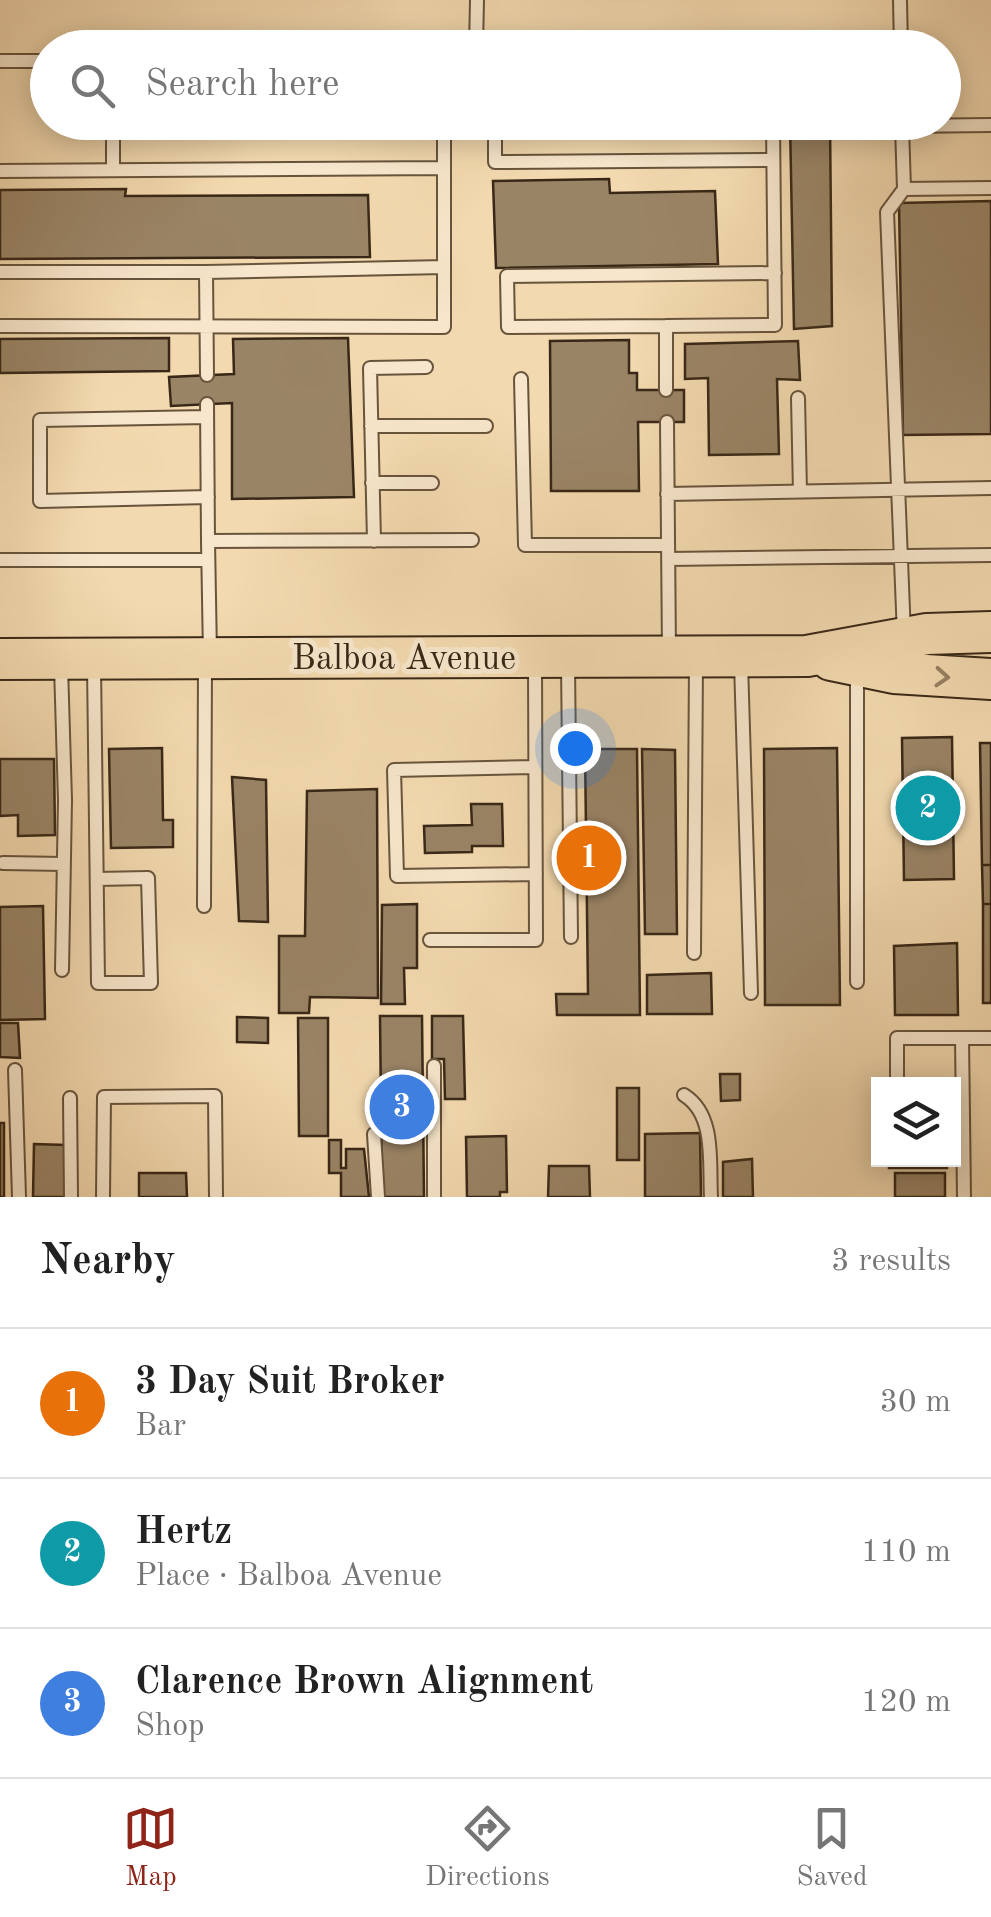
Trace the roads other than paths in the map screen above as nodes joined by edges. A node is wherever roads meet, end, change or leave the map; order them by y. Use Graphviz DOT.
graph roads {
  1 [pos="477,0"];
  2 [pos="900,0"];
  3 [pos="476,30"];
  4 [pos="901,30"];
  5 [pos="30,61"];
  6 [pos="0,62"];
  7 [pos="961,125"];
  8 [pos="991,125"];
  9 [pos="113,140"];
  10 [pos="444,140"];
  11 [pos="494,140"];
  12 [pos="773,140"];
  13 [pos="902,140"];
  14 [pos="774,160"];
  15 [pos="444,168"];
  16 [pos="113,170"];
  17 [pos="0,171"];
  18 [pos="904,188"];
  19 [pos="991,188"];
  20 [pos="444,267"];
  21 [pos="0,272"];
  22 [pos="206,272"];
  23 [pos="775,274"];
  24 [pos="0,326"];
  25 [pos="206,326"];
  26 [pos="666,326"];
  27 [pos="426,366"];
  28 [pos="207,375"];
  29 [pos="520,379"];
  30 [pos="666,390"];
  31 [pos="798,398"];
  32 [pos="666,422"];
  33 [pos="371,426"];
  34 [pos="486,426"];
  35 [pos="372,483"];
  36 [pos="432,483"];
  37 [pos="991,488"];
  38 [pos="896,491"];
  39 [pos="800,492"];
  40 [pos="667,494"];
  41 [pos="208,497"];
  42 [pos="374,540"];
  43 [pos="472,540"];
  44 [pos="208,541"];
  45 [pos="668,552"];
  46 [pos="991,554"];
  47 [pos="898,556"];
  48 [pos="0,560"];
  49 [pos="208,560"];
  50 [pos="991,632"];
  51 [pos="904,638"];
  52 [pos="551,656"];
  53 [pos="682,656"];
  54 [pos="741,656"];
  55 [pos="807,656"];
  56 [pos="78,658"];
  57 [pos="208,658"];
  58 [pos="0,659"];
  59 [pos="856,666"];
  60 [pos="991,678"];
  61 [pos="535,767"];
  62 [pos="4,863"];
  63 [pos="64,864"];
  64 [pos="536,874"];
  65 [pos="97,879"];
  66 [pos="204,906"];
  67 [pos="570,936"];
  68 [pos="430,940"];
  69 [pos="694,952"];
  70 [pos="62,970"];
  71 [pos="858,982"];
  72 [pos="751,993"];
  73 [pos="962,1038"];
  74 [pos="991,1038"];
  75 [pos="434,1066"];
  76 [pos="15,1070"];
  77 [pos="897,1077"];
  78 [pos="960,1077"];
  79 [pos="684,1094"];
  80 [pos="70,1098"];
  81 [pos="374,1134"];
  82 [pos="961,1163"];
  83 [pos="19,1197"];
  84 [pos="71,1197"];
  85 [pos="103,1197"];
  86 [pos="216,1197"];
  87 [pos="378,1197"];
  88 [pos="434,1197"];
  89 [pos="711,1197"];
  90 [pos="964,1197"];
  1 -- 3 [label="lane"];
  2 -- 4 [label="lane"];
  5 -- 6 [label="lane"];
  7 -- 8 [label="lane"];
  9 -- 16 [label="lane"];
  10 -- 15 [label="lane"];
  11 -- 14 [label="lane"];
  12 -- 14 [label="lane"];
  13 -- 18 [label="lane"];
  14 -- 23 [label="lane"];
  15 -- 16 [label="lane"];
  15 -- 20 [label="lane"];
  16 -- 17 [label="lane"];
  18 -- 19 [label="lane"];
  18 -- 38 [label="lane"];
  20 -- 22 [label="lane"];
  20 -- 25 [label="lane"];
  21 -- 22 [label="lane"];
  22 -- 25 [label="lane"];
  23 -- 26 [label="lane"];
  23 -- 26 [label="lane"];
  24 -- 25 [label="lane"];
  25 -- 28 [label="lane"];
  26 -- 30 [label="lane"];
  27 -- 33 [label="lane"];
  29 -- 45 [label="lane"];
  31 -- 39 [label="lane"];
  32 -- 40 [label="lane"];
  33 -- 34 [label="lane"];
  33 -- 35 [label="lane"];
  35 -- 36 [label="lane"];
  35 -- 42 [label="lane"];
  37 -- 38 [label="lane"];
  38 -- 39 [label="lane"];
  38 -- 47 [label="lane"];
  39 -- 40 [label="lane"];
  40 -- 45 [label="lane"];
  41 -- 41 [label="lane"];
  41 -- 44 [label="lane"];
  42 -- 43 [label="lane"];
  42 -- 44 [label="lane"];
  44 -- 49 [label="lane"];
  45 -- 47 [label="lane"];
  45 -- 53 [label="lane"];
  46 -- 47 [label="lane"];
  47 -- 51 [label="lane"];
  48 -- 49 [label="lane"];
  49 -- 57 [label="lane"];
  50 -- 51 [label="main road, Balboa Avenue"];
  51 -- 55 [label="main road, Balboa Avenue"];
  52 -- 53 [label="main road, Balboa Avenue"];
  52 -- 57 [label="main road, Balboa Avenue"];
  52 -- 61 [label="lane"];
  52 -- 67 [label="lane"];
  53 -- 54 [label="main road, Balboa Avenue"];
  53 -- 69 [label="lane"];
  54 -- 55 [label="main road, Balboa Avenue"];
  54 -- 72 [label="lane"];
  55 -- 59 [label="main road, Balboa Avenue"];
  56 -- 57 [label="main road, Balboa Avenue"];
  56 -- 58 [label="main road, Balboa Avenue"];
  56 -- 63 [label="lane"];
  56 -- 65 [label="lane"];
  57 -- 66 [label="lane"];
  59 -- 60 [label="main road, Balboa Avenue, one-way"];
  59 -- 71 [label="lane"];
  61 -- 64 [label="lane"];
  61 -- 64 [label="lane"];
  62 -- 63 [label="lane"];
  63 -- 70 [label="lane"];
  64 -- 68 [label="lane"];
  65 -- 65 [label="lane"];
  73 -- 74 [label="lane"];
  73 -- 77 [label="lane"];
  73 -- 78 [label="lane"];
  75 -- 88 [label="lane"];
  76 -- 83 [label="lane"];
  79 -- 89 [label="lane"];
  80 -- 84 [label="lane"];
  81 -- 87 [label="lane"];
  82 -- 90 [label="lane"];
  85 -- 86 [label="lane"];
}
